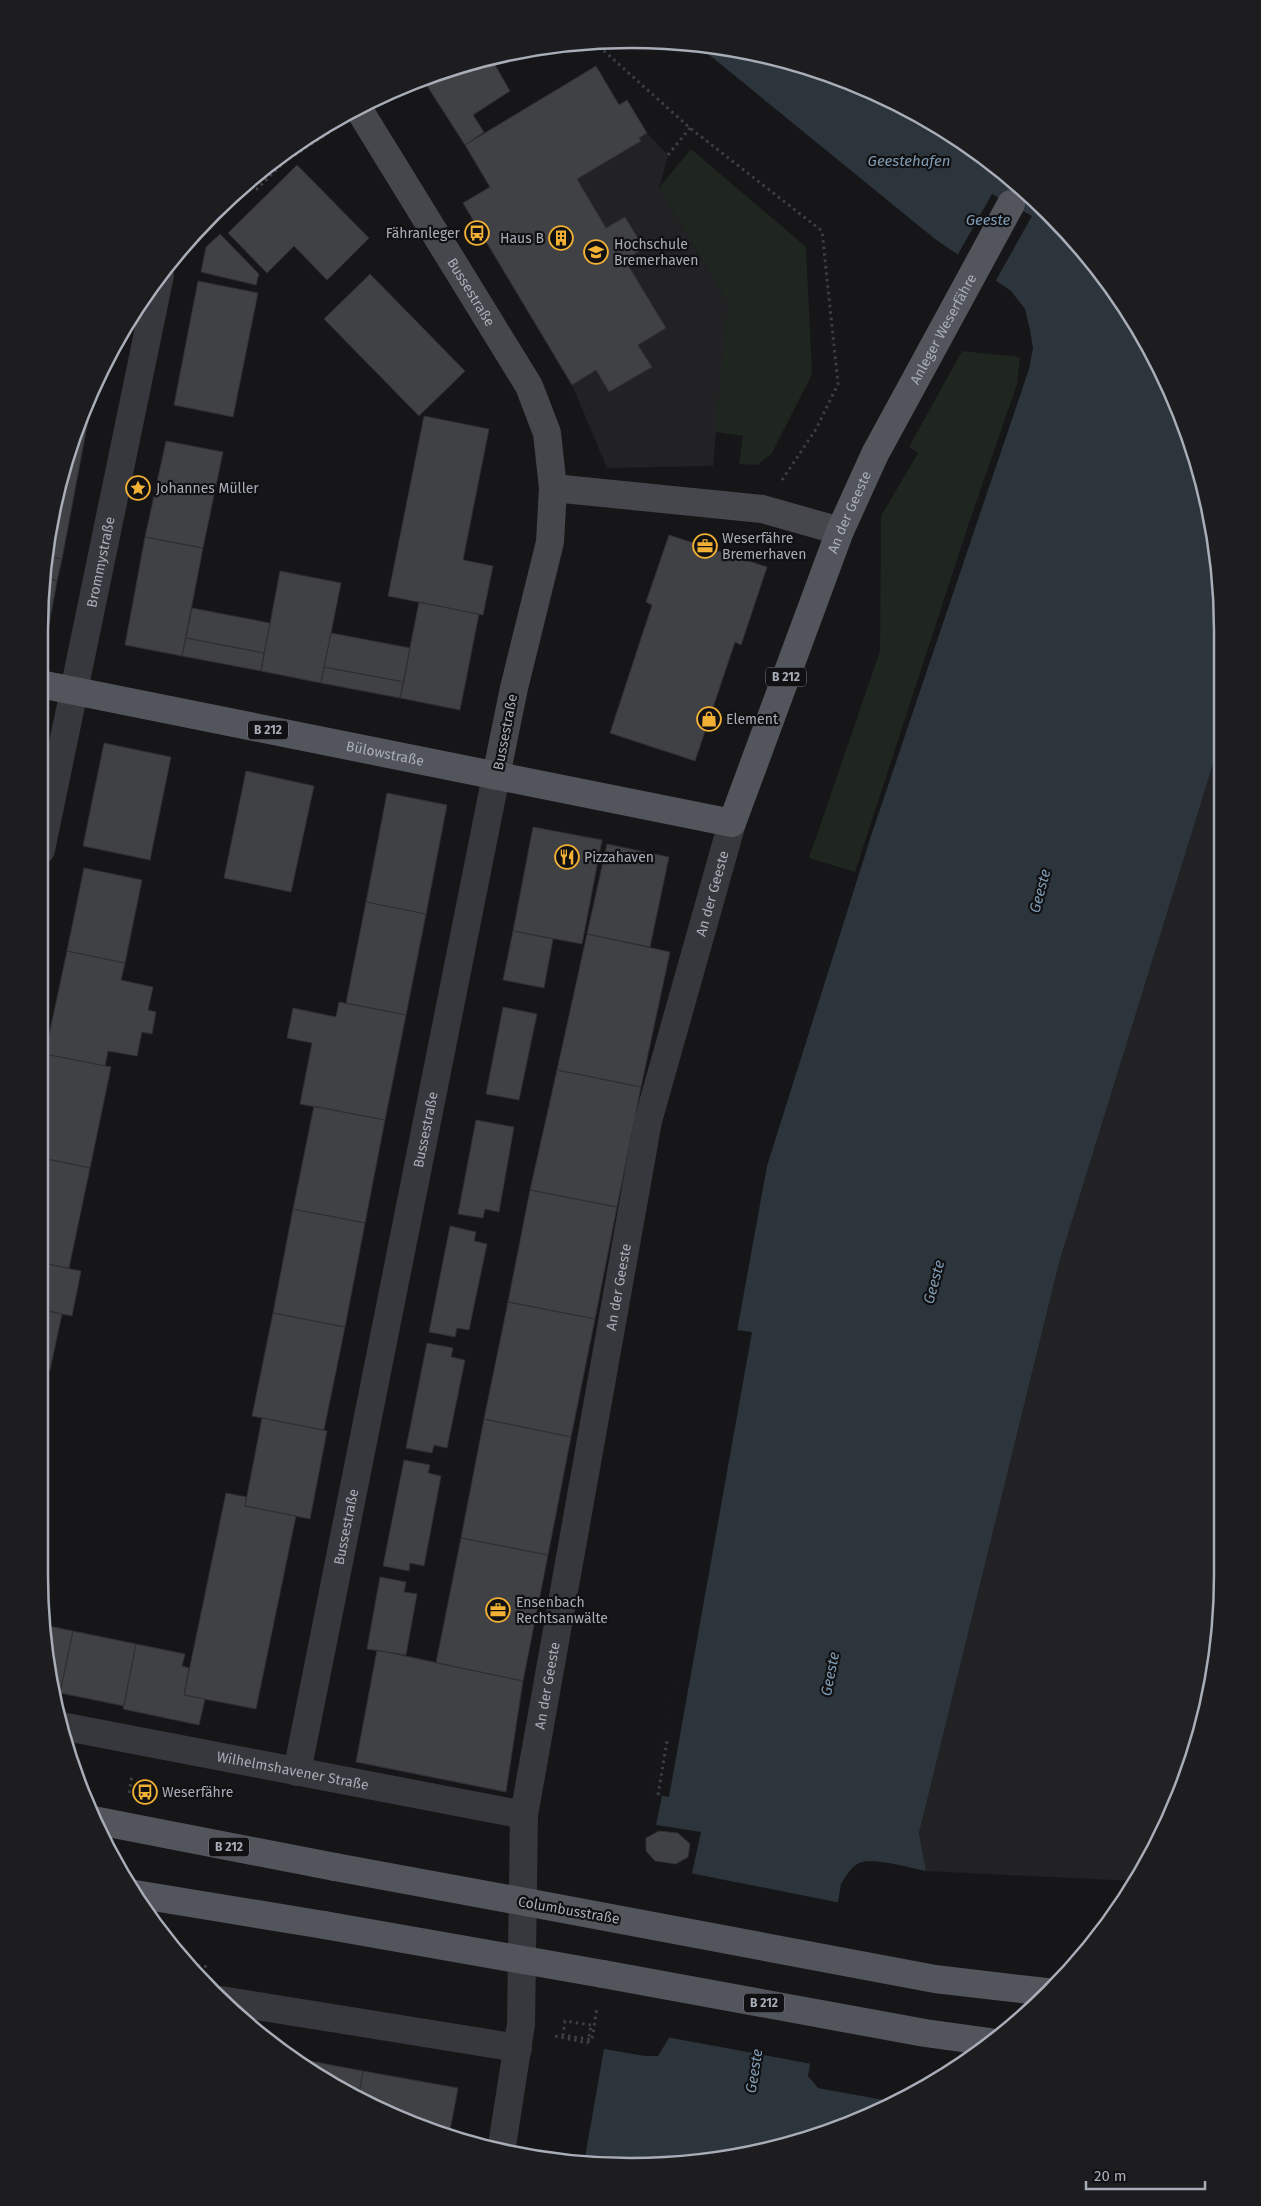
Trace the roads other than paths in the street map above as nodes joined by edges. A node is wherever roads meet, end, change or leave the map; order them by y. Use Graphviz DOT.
graph roads {
  1 [pos="362,114"];
  2 [pos="1011,204"];
  3 [pos="156,292"];
  4 [pos="875,454"];
  5 [pos="553,488"];
  6 [pos="840,531"];
  7 [pos="48,685"];
  8 [pos="74,690"];
  9 [pos="496,776"];
  10 [pos="48,816"];
  11 [pos="732,823"];
  12 [pos="67,1727"];
  13 [pos="297,1772"];
  14 [pos="524,1815"];
  15 [pos="103,1822"];
  16 [pos="144,1895"];
  17 [pos="1040,1991"];
  18 [pos="246,2013"];
  19 [pos="981,2041"];
  20 [pos="518,2048"];
  21 [pos="502,2144"];
  1 -- 5 [label="street, Bussestraße"];
  2 -- 4 [label="main road, Anleger Weserfähre / B 212"];
  3 -- 8 [label="street, Brommystraße"];
  4 -- 6 [label="main road, An der Geeste / B 212"];
  5 -- 6 [label="street"];
  5 -- 9 [label="street, Bussestraße"];
  6 -- 11 [label="main road, An der Geeste / B 212"];
  7 -- 8 [label="main road, Bülowstraße / B 212"];
  8 -- 9 [label="main road, Bülowstraße / B 212"];
  8 -- 10 [label="street, Brommystraße"];
  9 -- 11 [label="main road, Bülowstraße"];
  9 -- 13 [label="street, Bussestraße"];
  11 -- 14 [label="street, An der Geeste"];
  12 -- 13 [label="street, Wilhelmshavener Straße"];
  13 -- 14 [label="street, Wilhelmshavener Straße"];
  14 -- 20 [label="street, An der Geeste"];
  15 -- 17 [label="main road, Columbusstraße / B 212, bridge"];
  16 -- 19 [label="main road, B 212, bridge"];
  18 -- 20 [label="street"];
  20 -- 21 [label="street, An der Geeste"];
}
